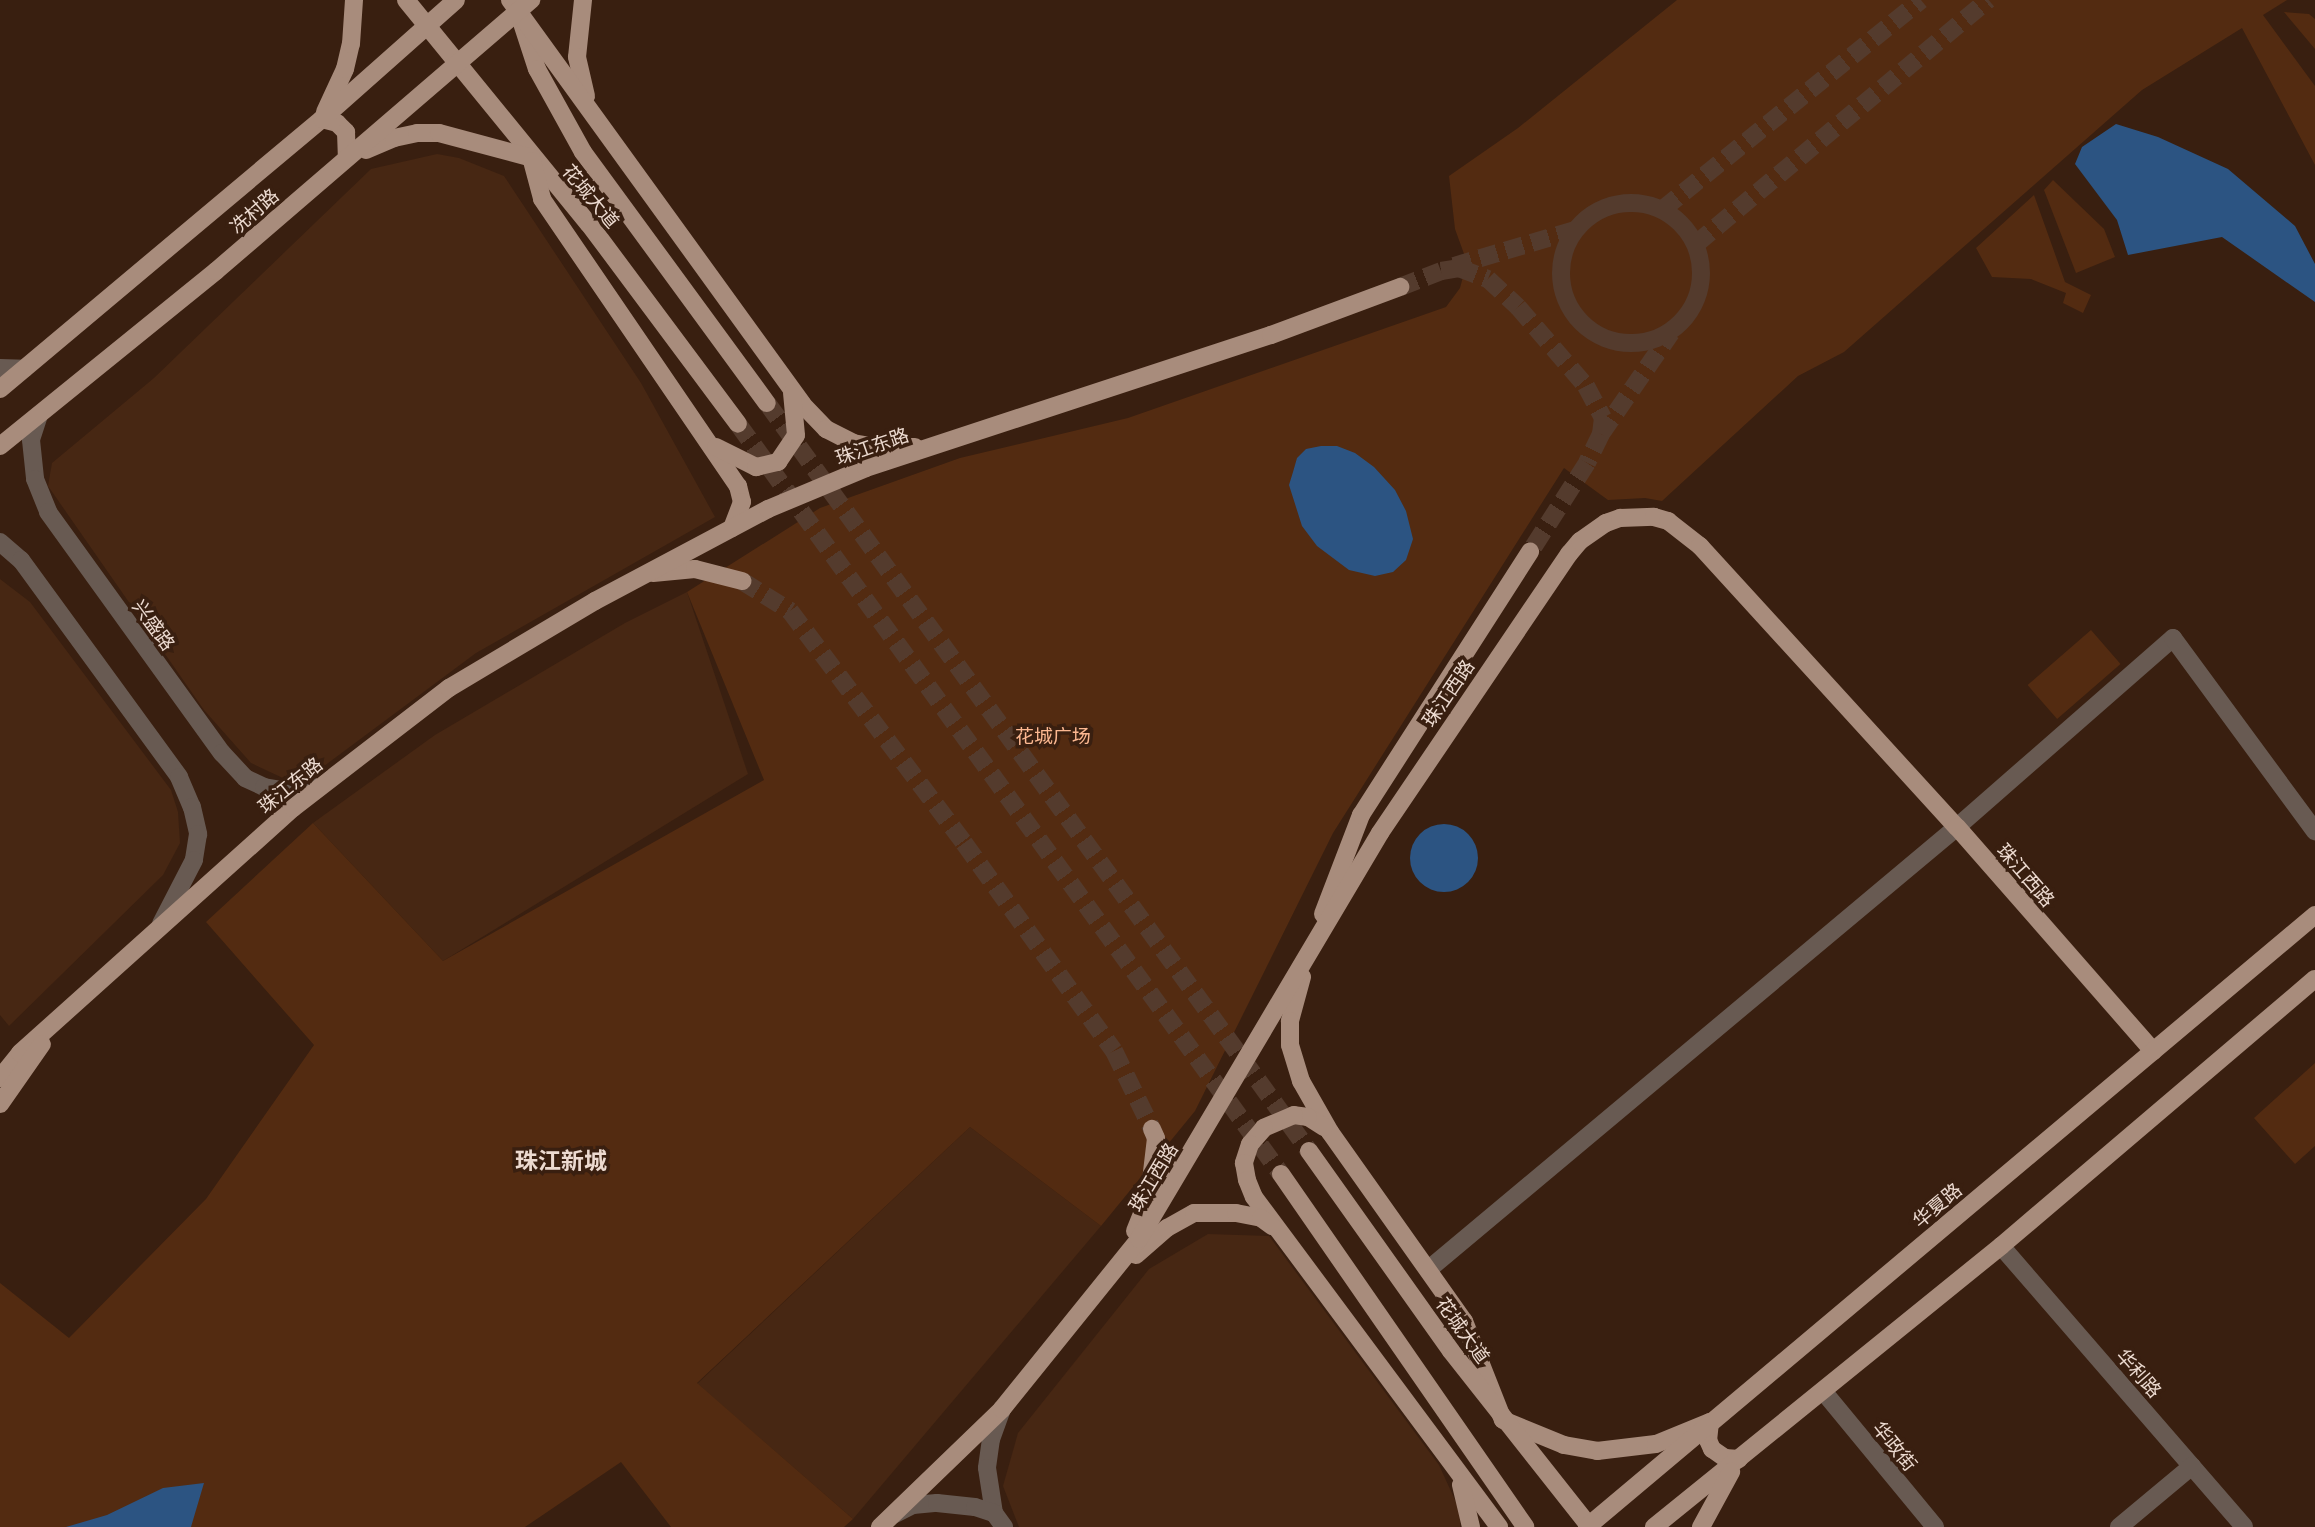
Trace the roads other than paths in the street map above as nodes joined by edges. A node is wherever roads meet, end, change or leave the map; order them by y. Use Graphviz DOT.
graph roads {
  1 [pos="354,0"];
  2 [pos="406,0"];
  3 [pos="456,0"];
  4 [pos="583,0"];
  5 [pos="520,4"];
  6 [pos="426,26"];
  7 [pos="458,65"];
  8 [pos="594,116"];
  9 [pos="322,119"];
  10 [pos="347,158"];
  11 [pos="531,158"];
  12 [pos="1400,287"];
  13 [pos="0,368"];
  14 [pos="24,369"];
  15 [pos="0,389"];
  16 [pos="791,389"];
  17 [pos="767,403"];
  18 [pos="39,415"];
  19 [pos="738,424"];
  20 [pos="712,445"];
  21 [pos="0,446"];
  22 [pos="934,447"];
  23 [pos="732,528"];
  24 [pos="0,542"];
  25 [pos="1530,552"];
  26 [pos="644,574"];
  27 [pos="742,581"];
  28 [pos="320,787"];
  29 [pos="1956,827"];
  30 [pos="2315,831"];
  31 [pos="2315,915"];
  32 [pos="155,934"];
  33 [pos="1309,953"];
  34 [pos="2315,979"];
  35 [pos="92,990"];
  36 [pos="2153,1051"];
  37 [pos="0,1078"];
  38 [pos="0,1104"];
  39 [pos="1152,1129"];
  40 [pos="1330,1132"];
  41 [pos="1309,1151"];
  42 [pos="1281,1174"];
  43 [pos="1277,1229"];
  44 [pos="2001,1246"];
  45 [pos="1429,1269"];
  46 [pos="1116,1271"];
  47 [pos="1823,1391"];
  48 [pos="1002,1409"];
  49 [pos="1503,1420"];
  50 [pos="1710,1422"];
  51 [pos="1739,1459"];
  52 [pos="2192,1466"];
  53 [pos="1455,1469"];
  54 [pos="895,1514"];
  55 [pos="999,1520"];
  56 [pos="1589,1526"];
  57 [pos="880,1527"];
  58 [pos="1471,1527"];
  59 [pos="1499,1527"];
  60 [pos="1524,1527"];
  61 [pos="1654,1527"];
  62 [pos="1701,1527"];
  63 [pos="1935,1527"];
  64 [pos="2119,1527"];
  65 [pos="2245,1527"];
  1 -- 9 [label="main road"];
  2 -- 6 [label="main road, 花城大道"];
  3 -- 6 [label="main road, 冼村路"];
  4 -- 8 [label="main road"];
  5 -- 7 [label="main road, 冼村路"];
  5 -- 8 [label="main road"];
  5 -- 17 [label="main road, 花城大道"];
  6 -- 7 [label="main road, 花城大道"];
  6 -- 9 [label="main road, 冼村路"];
  7 -- 10 [label="main road, 冼村路"];
  7 -- 11 [label="main road, 花城大道"];
  8 -- 16 [label="main road"];
  9 -- 10 [label="main road"];
  9 -- 14 [label="main road, 冼村路"];
  10 -- 11 [label="main road"];
  10 -- 18 [label="main road, 冼村路"];
  11 -- 19 [label="main road, 花城大道"];
  11 -- 20 [label="main road"];
  12 -- 22 [label="main road, 珠江东路"];
  13 -- 14 [label="street"];
  14 -- 15 [label="main road, 冼村路"];
  16 -- 20 [label="main road"];
  16 -- 22 [label="main road"];
  18 -- 21 [label="main road, 冼村路"];
  18 -- 28 [label="street, 兴盛路"];
  20 -- 23 [label="main road"];
  22 -- 23 [label="main road, 珠江东路"];
  23 -- 26 [label="main road, 珠江东路"];
  24 -- 32 [label="street"];
  25 -- 33 [label="main road"];
  26 -- 27 [label="main road, 珠江东路"];
  26 -- 28 [label="main road, 珠江东路"];
  28 -- 32 [label="main road, 珠江东路"];
  29 -- 30 [label="street"];
  29 -- 33 [label="main road, 珠江西路"];
  29 -- 36 [label="main road, 珠江西路"];
  29 -- 45 [label="street"];
  31 -- 36 [label="main road, 华夏路"];
  32 -- 35 [label="main road, 珠江东路"];
  33 -- 40 [label="main road"];
  33 -- 46 [label="main road, 珠江西路"];
  34 -- 44 [label="main road"];
  35 -- 37 [label="main road, 珠江东路"];
  35 -- 38 [label="main road"];
  36 -- 50 [label="main road, 华夏路"];
  39 -- 46 [label="main road"];
  40 -- 43 [label="main road"];
  40 -- 45 [label="main road"];
  41 -- 49 [label="main road, 花城大道"];
  42 -- 60 [label="main road"];
  43 -- 46 [label="main road"];
  43 -- 53 [label="main road"];
  44 -- 47 [label="main road"];
  44 -- 52 [label="street, 华利路"];
  45 -- 49 [label="main road"];
  46 -- 48 [label="main road, 珠江西路"];
  47 -- 51 [label="main road"];
  47 -- 63 [label="street, 华政街"];
  48 -- 54 [label="main road, 珠江西路"];
  48 -- 55 [label="street"];
  49 -- 50 [label="main road"];
  49 -- 56 [label="main road, 花城大道"];
  50 -- 51 [label="main road"];
  50 -- 56 [label="main road, 华夏路"];
  51 -- 61 [label="main road"];
  51 -- 62 [label="main road"];
  52 -- 64 [label="street"];
  52 -- 65 [label="street, 华利路"];
  53 -- 58 [label="main road"];
  53 -- 59 [label="main road"];
  54 -- 55 [label="street"];
  54 -- 57 [label="main road, 珠江西路"];
}
